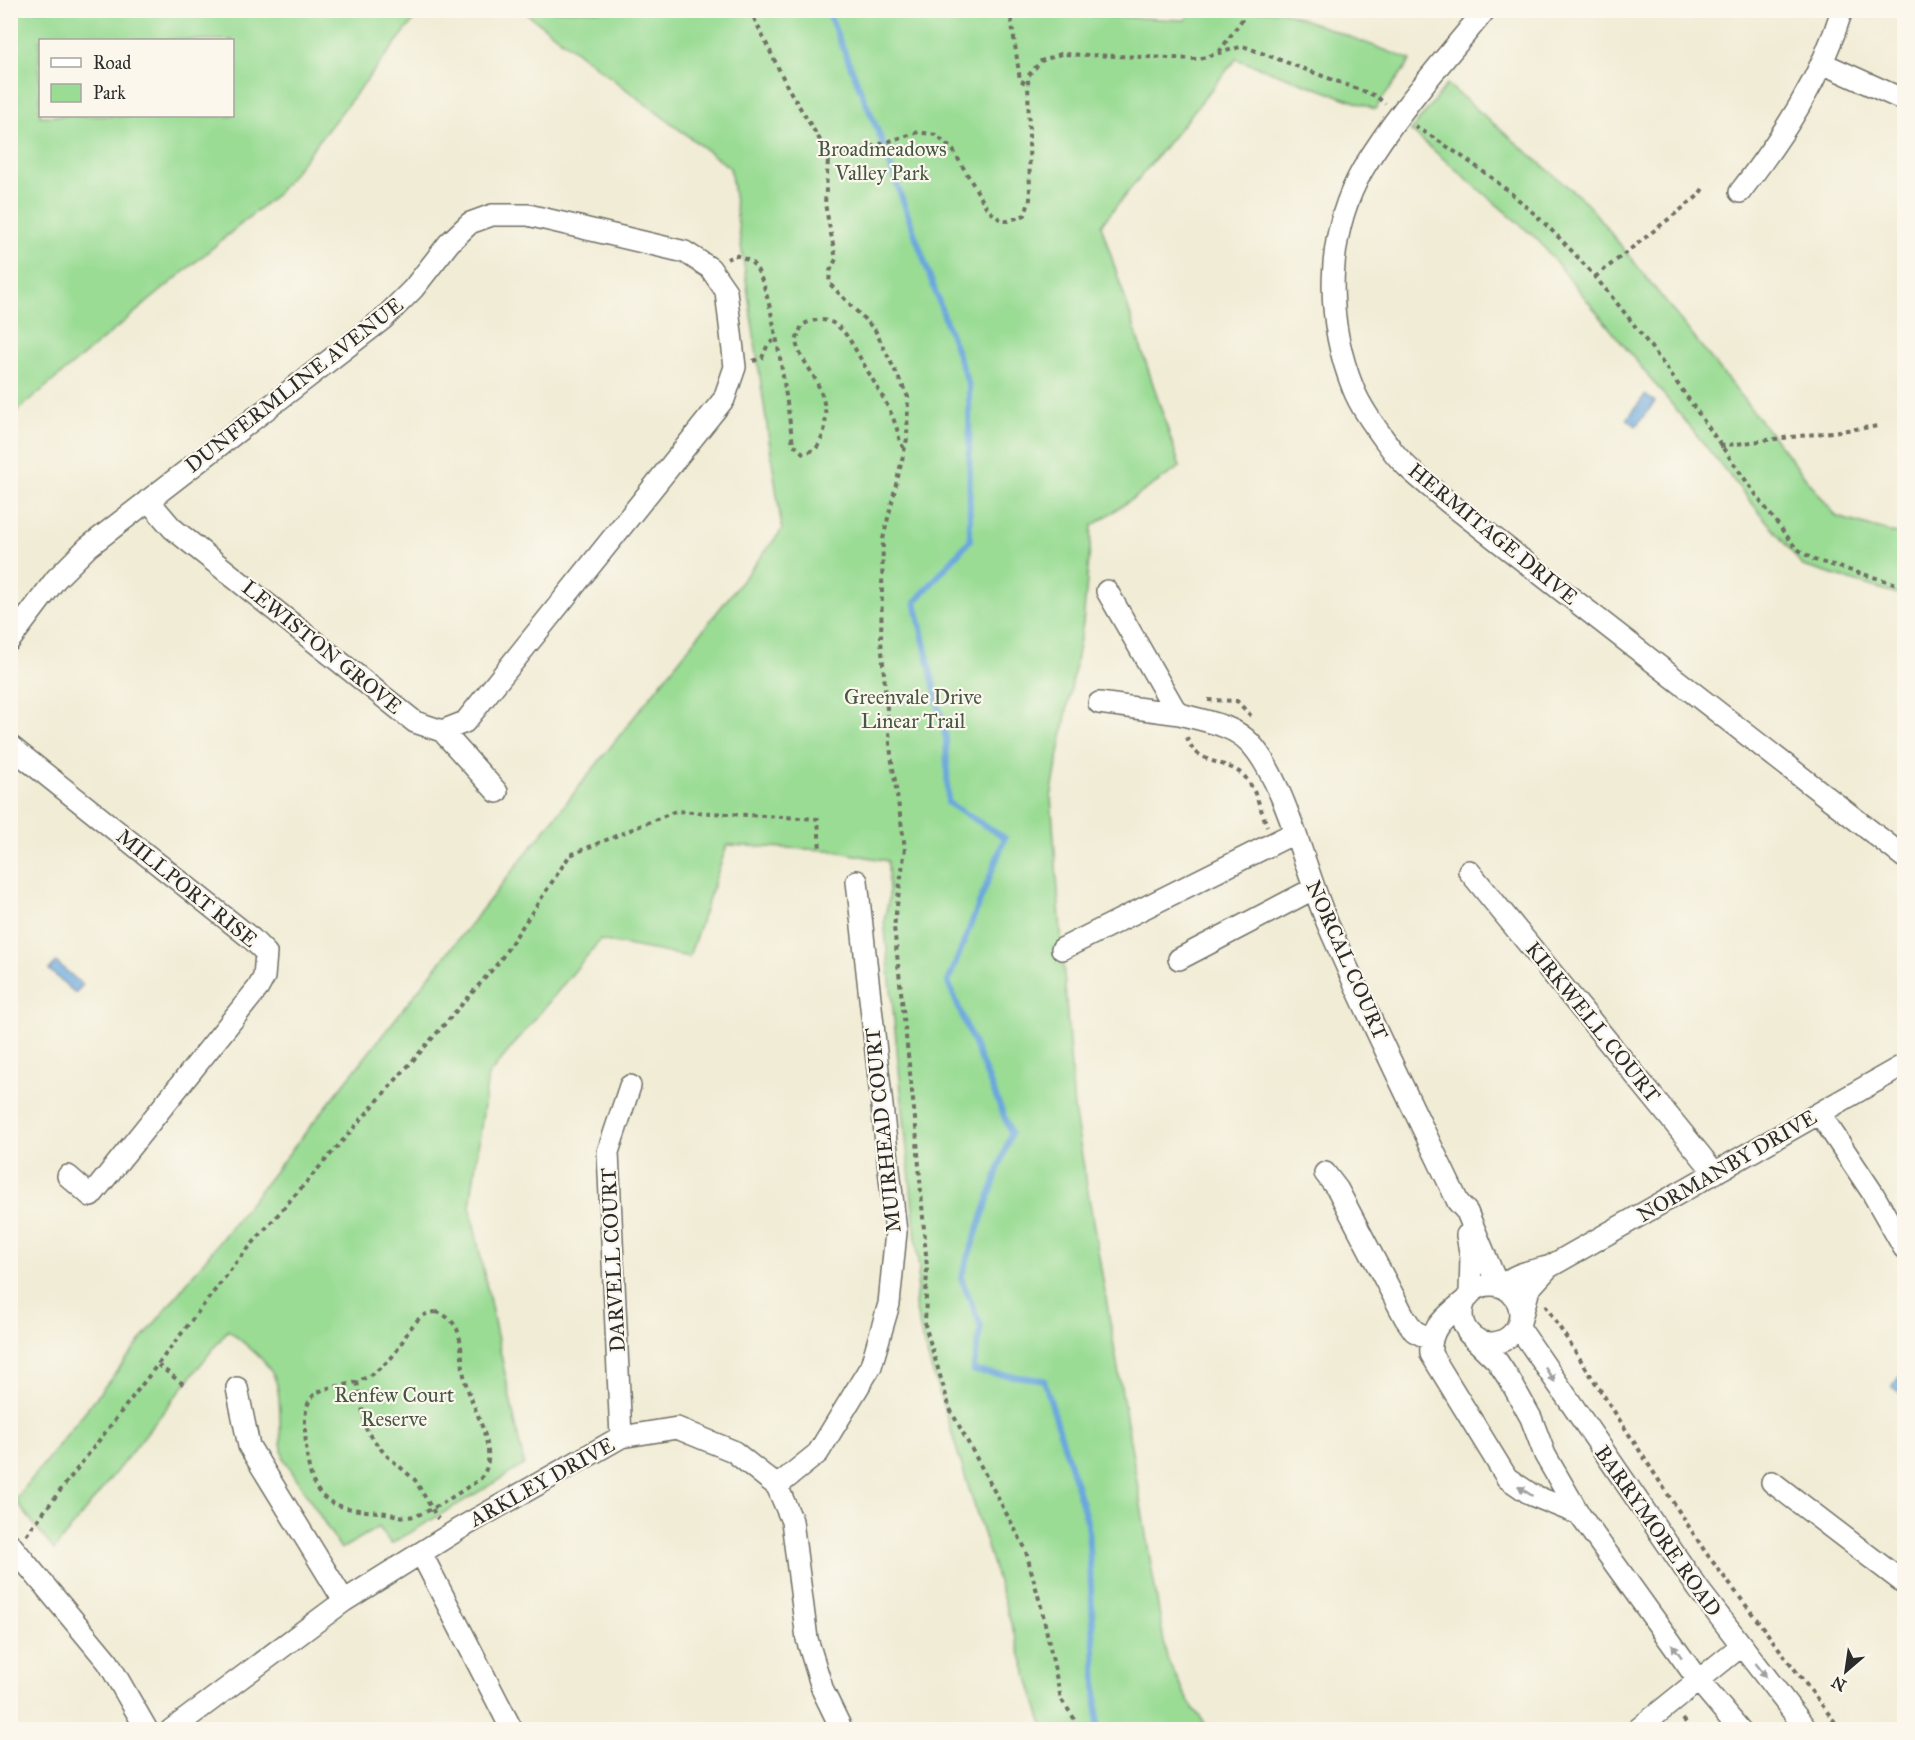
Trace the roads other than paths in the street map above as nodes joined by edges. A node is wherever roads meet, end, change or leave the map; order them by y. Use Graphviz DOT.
graph roads {
  1 [pos="1485,10"];
  2 [pos="1842,10"];
  3 [pos="1824,64"];
  4 [pos="1905,100"];
  5 [pos="1740,192"];
  6 [pos="148,500"];
  7 [pos="1107,591"];
  8 [pos="10,640"];
  9 [pos="1099,703"];
  10 [pos="1185,715"];
  11 [pos="442,731"];
  12 [pos="10,746"];
  13 [pos="497,792"];
  14 [pos="1294,833"];
  15 [pos="1905,857"];
  16 [pos="1468,871"];
  17 [pos="857,881"];
  18 [pos="1313,889"];
  19 [pos="1062,949"];
  20 [pos="1179,959"];
  21 [pos="1905,1065"];
  22 [pos="630,1086"];
  23 [pos="1820,1114"];
  24 [pos="1325,1173"];
  25 [pos="1715,1173"];
  26 [pos="68,1176"];
  27 [pos="1458,1202"];
  28 [pos="1905,1248"];
  29 [pos="1549,1267"];
  30 [pos="1500,1286"];
  31 [pos="1462,1303"];
  32 [pos="1519,1324"];
  33 [pos="1468,1333"];
  34 [pos="1430,1339"];
  35 [pos="237,1388"];
  36 [pos="621,1437"];
  37 [pos="1772,1482"];
  38 [pos="777,1486"];
  39 [pos="1579,1514"];
  40 [pos="12,1546"];
  41 [pos="421,1553"];
  42 [pos="1905,1583"];
  43 [pos="344,1601"];
  44 [pos="1742,1646"];
  45 [pos="1698,1680"];
  46 [pos="147,1730"];
  47 [pos="171,1730"];
  48 [pos="512,1730"];
  49 [pos="842,1730"];
  50 [pos="1637,1730"];
  51 [pos="1740,1730"];
  52 [pos="1807,1730"];
  1 -- 15 [label="street, HERMITAGE DRIVE"];
  2 -- 3 [label="street"];
  3 -- 4 [label="street"];
  3 -- 5 [label="street"];
  6 -- 8 [label="street, DUNFERMLINE AVENUE"];
  6 -- 11 [label="street, LEWISTON GROVE"];
  6 -- 11 [label="street, DUNFERMLINE AVENUE"];
  7 -- 10 [label="street"];
  9 -- 10 [label="street, NORCAL COURT"];
  10 -- 14 [label="street, NORCAL COURT"];
  11 -- 13 [label="street, LEWISTON GROVE"];
  12 -- 26 [label="street, MILLPORT RISE"];
  14 -- 18 [label="street, NORCAL COURT"];
  14 -- 19 [label="street"];
  16 -- 25 [label="street, KIRKWELL COURT"];
  17 -- 38 [label="street, MUIRHEAD COURT"];
  18 -- 20 [label="street"];
  18 -- 27 [label="street, NORCAL COURT"];
  21 -- 23 [label="street, NORMANBY DRIVE"];
  22 -- 36 [label="street, DARVELL COURT"];
  23 -- 25 [label="street, NORMANBY DRIVE"];
  23 -- 28 [label="street"];
  24 -- 34 [label="street"];
  25 -- 29 [label="street, NORMANBY DRIVE"];
  27 -- 30 [label="street, NORCAL COURT"];
  27 -- 31 [label="street, NORCAL COURT"];
  29 -- 30 [label="street, NORMANBY DRIVE"];
  29 -- 32 [label="street, NORMANBY DRIVE"];
  30 -- 31 [label="street"];
  30 -- 32 [label="street"];
  31 -- 33 [label="street"];
  31 -- 34 [label="street"];
  32 -- 33 [label="street"];
  32 -- 44 [label="street, BARRYMORE ROAD, one-way"];
  33 -- 39 [label="street"];
  39 -- 34 [label="street, one-way"];
  35 -- 43 [label="street"];
  36 -- 38 [label="street, ARKLEY DRIVE"];
  36 -- 41 [label="street, ARKLEY DRIVE"];
  37 -- 42 [label="street"];
  38 -- 49 [label="street, ARKLEY DRIVE"];
  45 -- 39 [label="street, one-way"];
  40 -- 46 [label="street"];
  41 -- 43 [label="street, ARKLEY DRIVE"];
  41 -- 48 [label="street"];
  43 -- 47 [label="street, ARKLEY DRIVE"];
  44 -- 45 [label="street"];
  44 -- 52 [label="street, BARRYMORE ROAD, one-way"];
  45 -- 50 [label="street"];
  45 -- 51 [label="street"];
}
